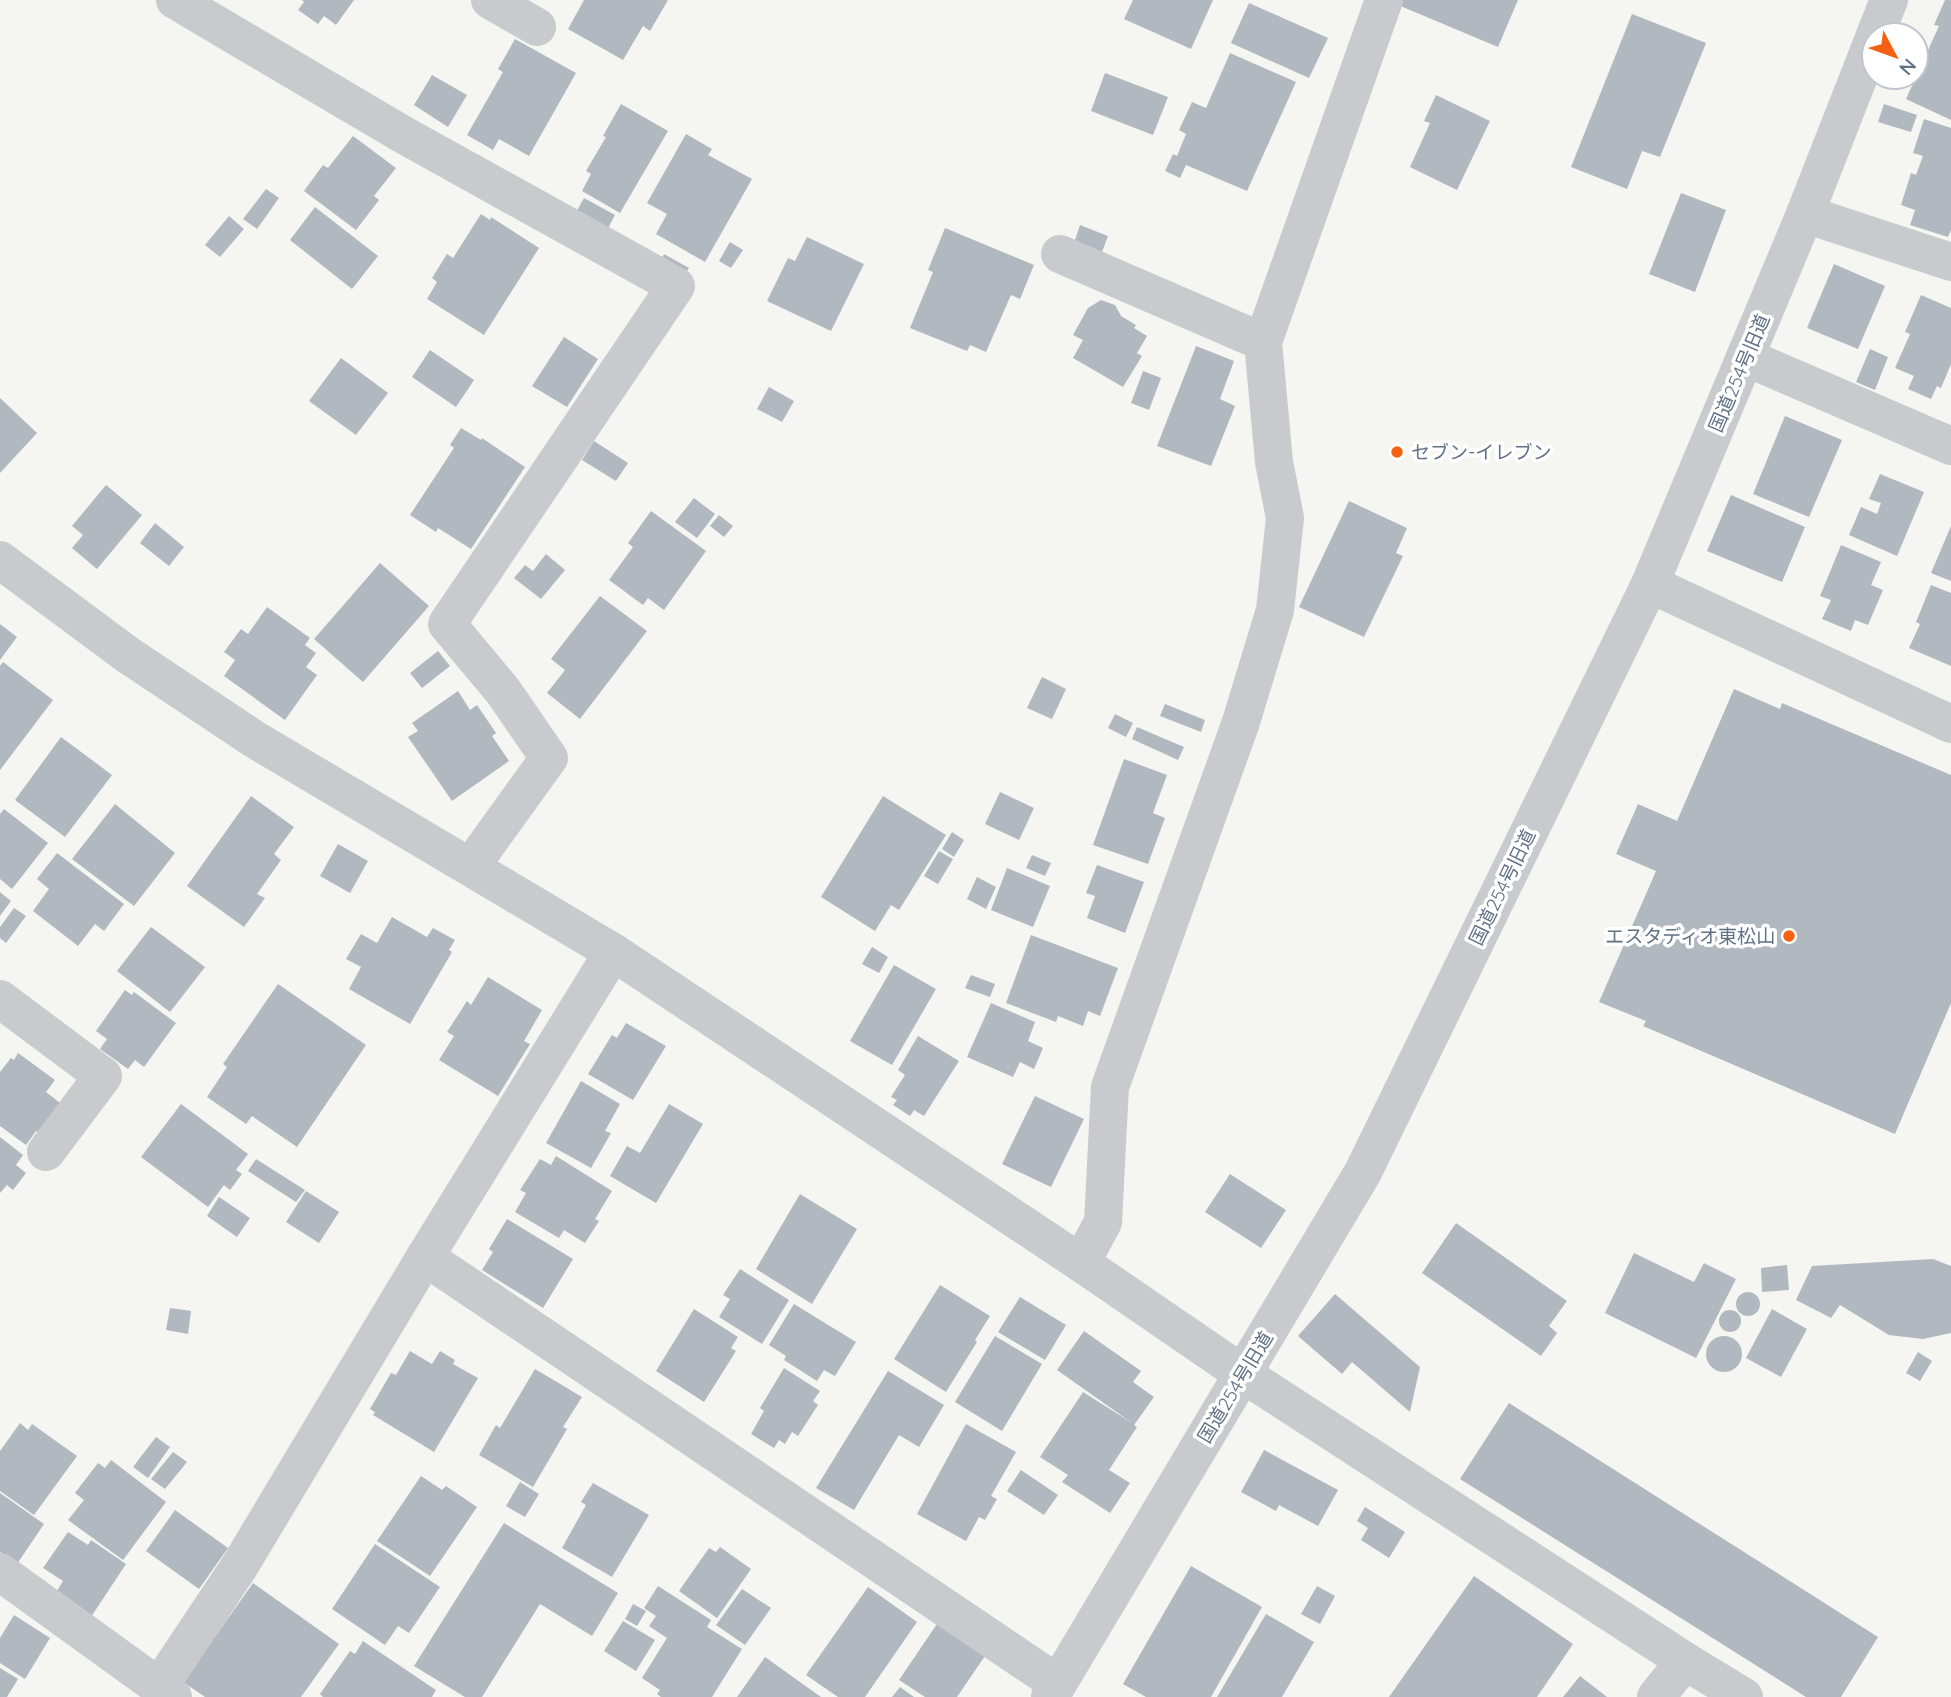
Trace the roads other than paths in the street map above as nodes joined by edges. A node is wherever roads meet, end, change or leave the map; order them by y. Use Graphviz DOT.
graph roads {
  1 [pos="174,0"];
  2 [pos="490,0"];
  3 [pos="1384,0"];
  4 [pos="1889,0"];
  5 [pos="1881,21"];
  6 [pos="537,27"];
  7 [pos="1860,74"];
  8 [pos="1805,214"];
  9 [pos="1060,254"];
  10 [pos="1951,262"];
  11 [pos="1263,342"];
  12 [pos="1745,357"];
  13 [pos="1951,446"];
  14 [pos="0,560"];
  15 [pos="1650,584"];
  16 [pos="1951,724"];
  17 [pos="471,866"];
  18 [pos="613,952"];
  19 [pos="0,999"];
  20 [pos="46,1152"];
  21 [pos="425,1257"];
  22 [pos="1082,1263"];
  23 [pos="1243,1374"];
  24 [pos="0,1572"];
  25 [pos="1685,1661"];
  26 [pos="1054,1690"];
  27 [pos="166,1692"];
  28 [pos="1656,1697"];
  29 [pos="1744,1697"];
  1 -- 17 [label="street"];
  2 -- 6 [label="street"];
  3 -- 11 [label="street"];
  4 -- 5 [label="street, 国道254号旧道"];
  7 -- 8 [label="street, 国道254号旧道"];
  8 -- 10 [label="street"];
  8 -- 12 [label="street, 国道254号旧道"];
  9 -- 11 [label="street"];
  11 -- 22 [label="street"];
  12 -- 13 [label="street"];
  12 -- 15 [label="street, 国道254号旧道"];
  14 -- 17 [label="street"];
  15 -- 16 [label="street"];
  15 -- 23 [label="street, 国道254号旧道"];
  17 -- 18 [label="street"];
  18 -- 21 [label="street"];
  18 -- 22 [label="street"];
  19 -- 20 [label="street"];
  21 -- 26 [label="street"];
  21 -- 27 [label="street"];
  22 -- 23 [label="street"];
  23 -- 25 [label="street"];
  23 -- 26 [label="street, 国道254号旧道"];
  24 -- 27 [label="street"];
  25 -- 28 [label="street"];
  25 -- 29 [label="street"];
}
